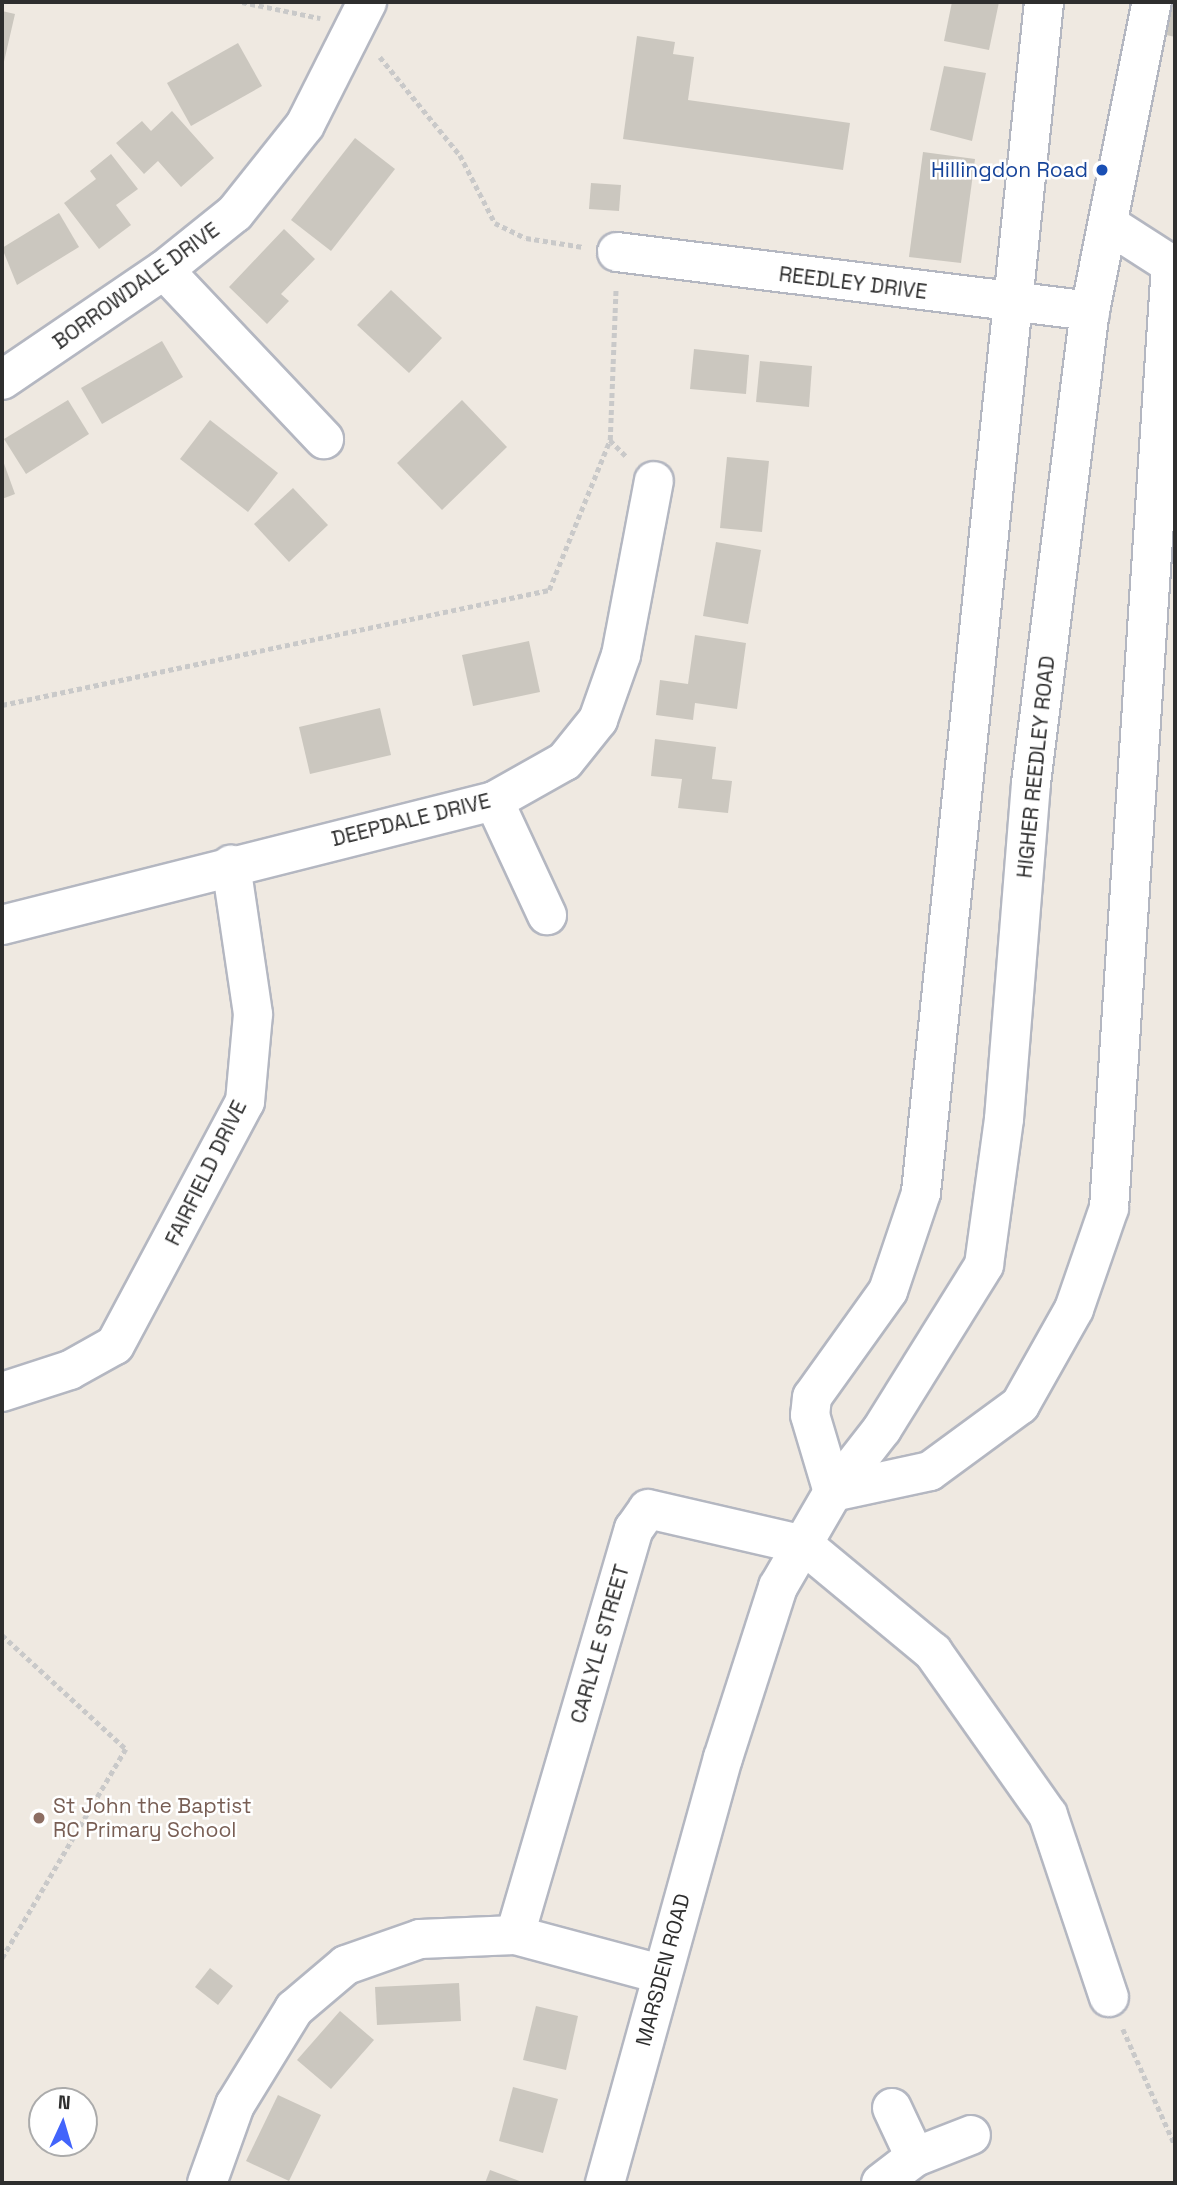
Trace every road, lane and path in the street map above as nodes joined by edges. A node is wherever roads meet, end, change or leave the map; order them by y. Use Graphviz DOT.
graph roads {
  1 [pos="242,2"];
  2 [pos="1044,2"];
  3 [pos="1152,2"];
  4 [pos="361,14"];
  5 [pos="1108,224"];
  6 [pos="617,252"];
  7 [pos="1173,266"];
  8 [pos="164,270"];
  9 [pos="1009,301"];
  10 [pos="1090,311"];
  11 [pos="2,380"];
  12 [pos="324,439"];
  13 [pos="610,440"];
  14 [pos="654,481"];
  15 [pos="2,705"];
  16 [pos="494,801"];
  17 [pos="231,865"];
  18 [pos="547,915"];
  19 [pos="2,925"];
  20 [pos="2,1392"];
  21 [pos="833,1492"];
  22 [pos="804,1545"];
  23 [pos="2,1635"];
  24 [pos="723,1758"];
  25 [pos="515,1935"];
  26 [pos="2,1959"];
  27 [pos="661,1974"];
  28 [pos="1109,1997"];
  29 [pos="892,2108"];
  30 [pos="971,2135"];
  31 [pos="1175,2144"];
  32 [pos="915,2157"];
  33 [pos="207,2183"];
  34 [pos="605,2183"];
  35 [pos="881,2183"];
  1 -- 4 [label="path"];
  2 -- 9 [label="street"];
  3 -- 5 [label="street, HIGHER REEDLEY ROAD"];
  4 -- 6 [label="path"];
  4 -- 8 [label="street, BORROWDALE DRIVE"];
  5 -- 7 [label="street"];
  5 -- 10 [label="street, HIGHER REEDLEY ROAD"];
  6 -- 9 [label="street, REEDLEY DRIVE"];
  6 -- 13 [label="path"];
  7 -- 21 [label="street"];
  8 -- 11 [label="street, BORROWDALE DRIVE"];
  8 -- 12 [label="street"];
  9 -- 10 [label="street, REEDLEY DRIVE"];
  9 -- 21 [label="street"];
  10 -- 21 [label="street, HIGHER REEDLEY ROAD"];
  13 -- 14 [label="path"];
  13 -- 15 [label="path"];
  14 -- 16 [label="street, DEEPDALE DRIVE"];
  16 -- 17 [label="street, DEEPDALE DRIVE"];
  16 -- 18 [label="street"];
  17 -- 19 [label="street, DEEPDALE DRIVE"];
  17 -- 20 [label="street, FAIRFIELD DRIVE"];
  21 -- 22 [label="street, HIGHER REEDLEY ROAD"];
  22 -- 24 [label="street, HIGHER REEDLEY ROAD"];
  22 -- 25 [label="street, CARLYLE STREET"];
  22 -- 28 [label="street"];
  23 -- 26 [label="path"];
  24 -- 27 [label="street, MARSDEN ROAD"];
  25 -- 27 [label="street"];
  25 -- 33 [label="street"];
  27 -- 34 [label="street, MARSDEN ROAD"];
  28 -- 31 [label="path"];
  29 -- 32 [label="street"];
  30 -- 32 [label="street"];
  32 -- 35 [label="street"];
}
